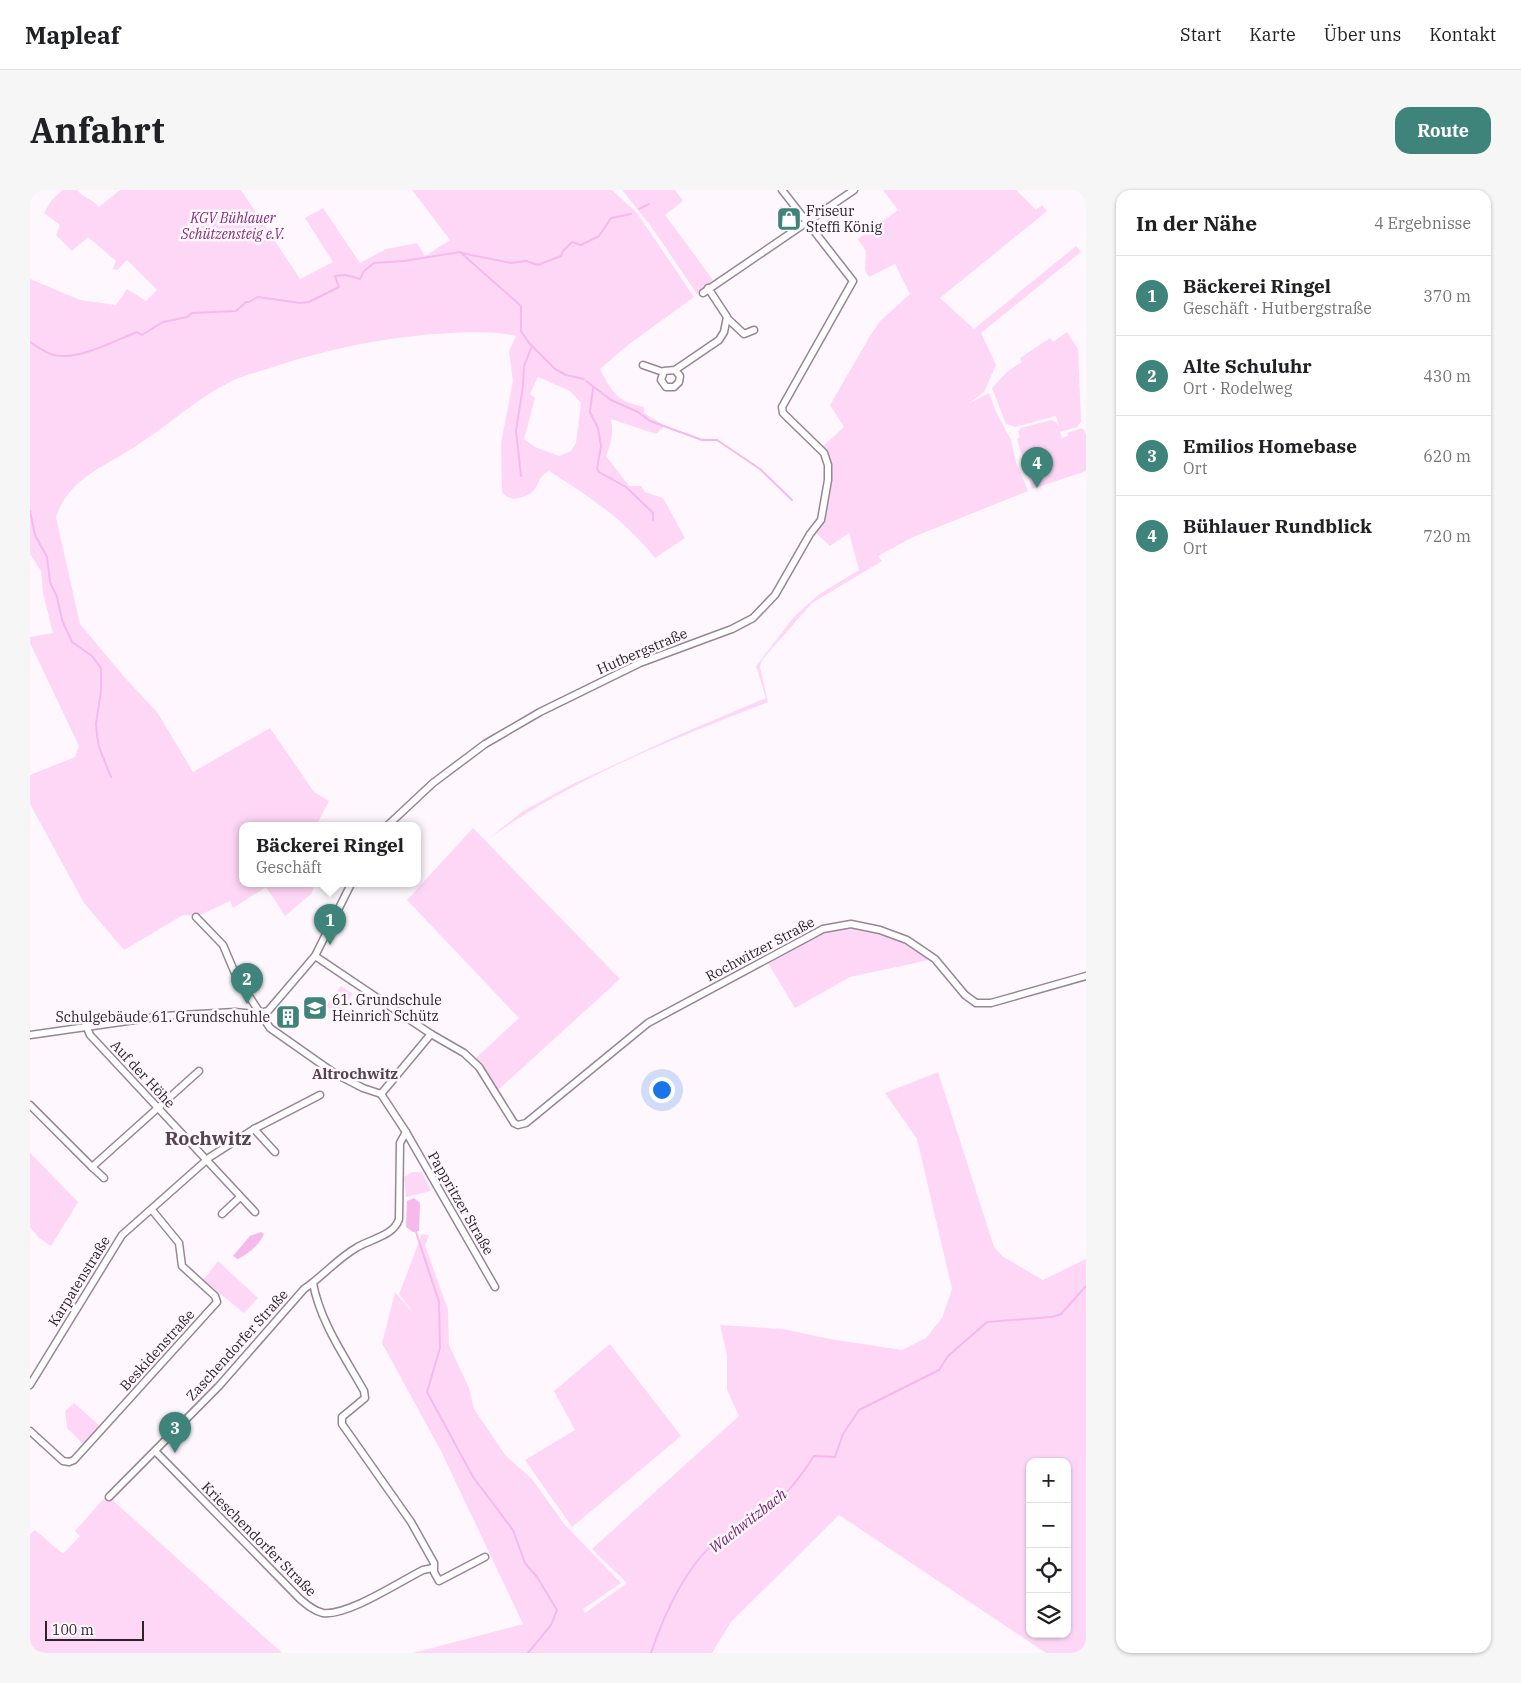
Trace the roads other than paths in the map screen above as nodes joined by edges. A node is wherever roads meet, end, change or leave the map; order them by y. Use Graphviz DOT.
graph roads {
  1 [pos="782,190"];
  2 [pos="854,190"];
  3 [pos="807,222"];
  4 [pos="728,320"];
  5 [pos="754,330"];
  6 [pos="643,365"];
  7 [pos="675,370"];
  8 [pos="663,372"];
  9 [pos="391,822"];
  10 [pos="350,887"];
  11 [pos="196,917"];
  12 [pos="315,956"];
  13 [pos="1086,976"];
  14 [pos="262,1013"];
  15 [pos="86,1025"];
  16 [pos="431,1034"];
  17 [pos="30,1035"];
  18 [pos="199,1071"];
  19 [pos="381,1094"];
  20 [pos="320,1095"];
  21 [pos="30,1105"];
  22 [pos="157,1108"];
  23 [pos="254,1129"];
  24 [pos="406,1132"];
  25 [pos="275,1152"];
  26 [pos="206,1160"];
  27 [pos="92,1167"];
  28 [pos="104,1178"];
  29 [pos="239,1198"];
  30 [pos="152,1210"];
  31 [pos="255,1212"];
  32 [pos="222,1214"];
  33 [pos="313,1283"];
  34 [pos="495,1287"];
  35 [pos="30,1385"];
  36 [pos="30,1431"];
  37 [pos="156,1452"];
  38 [pos="109,1497"];
  39 [pos="485,1557"];
  40 [pos="433,1568"];
  1 -- 3 [label="street"];
  2 -- 3 [label="street"];
  3 -- 4 [label="street"];
  3 -- 9 [label="street, Hutbergstraße"];
  4 -- 5 [label="street"];
  4 -- 7 [label="street"];
  6 -- 8 [label="street"];
  7 -- 8 [label="street"];
  7 -- 8 [label="street"];
  10 -- 12 [label="street"];
  11 -- 14 [label="street"];
  12 -- 14 [label="street"];
  12 -- 16 [label="street"];
  13 -- 16 [label="street, Rochwitzer Straße"];
  14 -- 15 [label="street"];
  14 -- 19 [label="street"];
  15 -- 17 [label="street"];
  15 -- 22 [label="street, Auf der Höhe"];
  16 -- 19 [label="street"];
  18 -- 22 [label="street"];
  19 -- 24 [label="street"];
  20 -- 23 [label="street, Karpatenstraße"];
  21 -- 27 [label="street"];
  22 -- 26 [label="street, Auf der Höhe"];
  22 -- 27 [label="street"];
  23 -- 25 [label="street"];
  23 -- 26 [label="street, Karpatenstraße"];
  24 -- 33 [label="street, Zaschendorfer Straße"];
  24 -- 34 [label="street, Pappritzer Straße"];
  26 -- 29 [label="street"];
  26 -- 30 [label="street, Karpatenstraße"];
  27 -- 28 [label="street"];
  29 -- 31 [label="street"];
  29 -- 32 [label="street"];
  30 -- 35 [label="street, Karpatenstraße"];
  30 -- 36 [label="street, Beskidenstraße"];
  33 -- 37 [label="street, Zaschendorfer Straße"];
  33 -- 40 [label="street"];
  37 -- 38 [label="street, Zaschendorfer Straße"];
  37 -- 40 [label="street, Krieschendorfer Straße"];
  39 -- 40 [label="street"];
}
